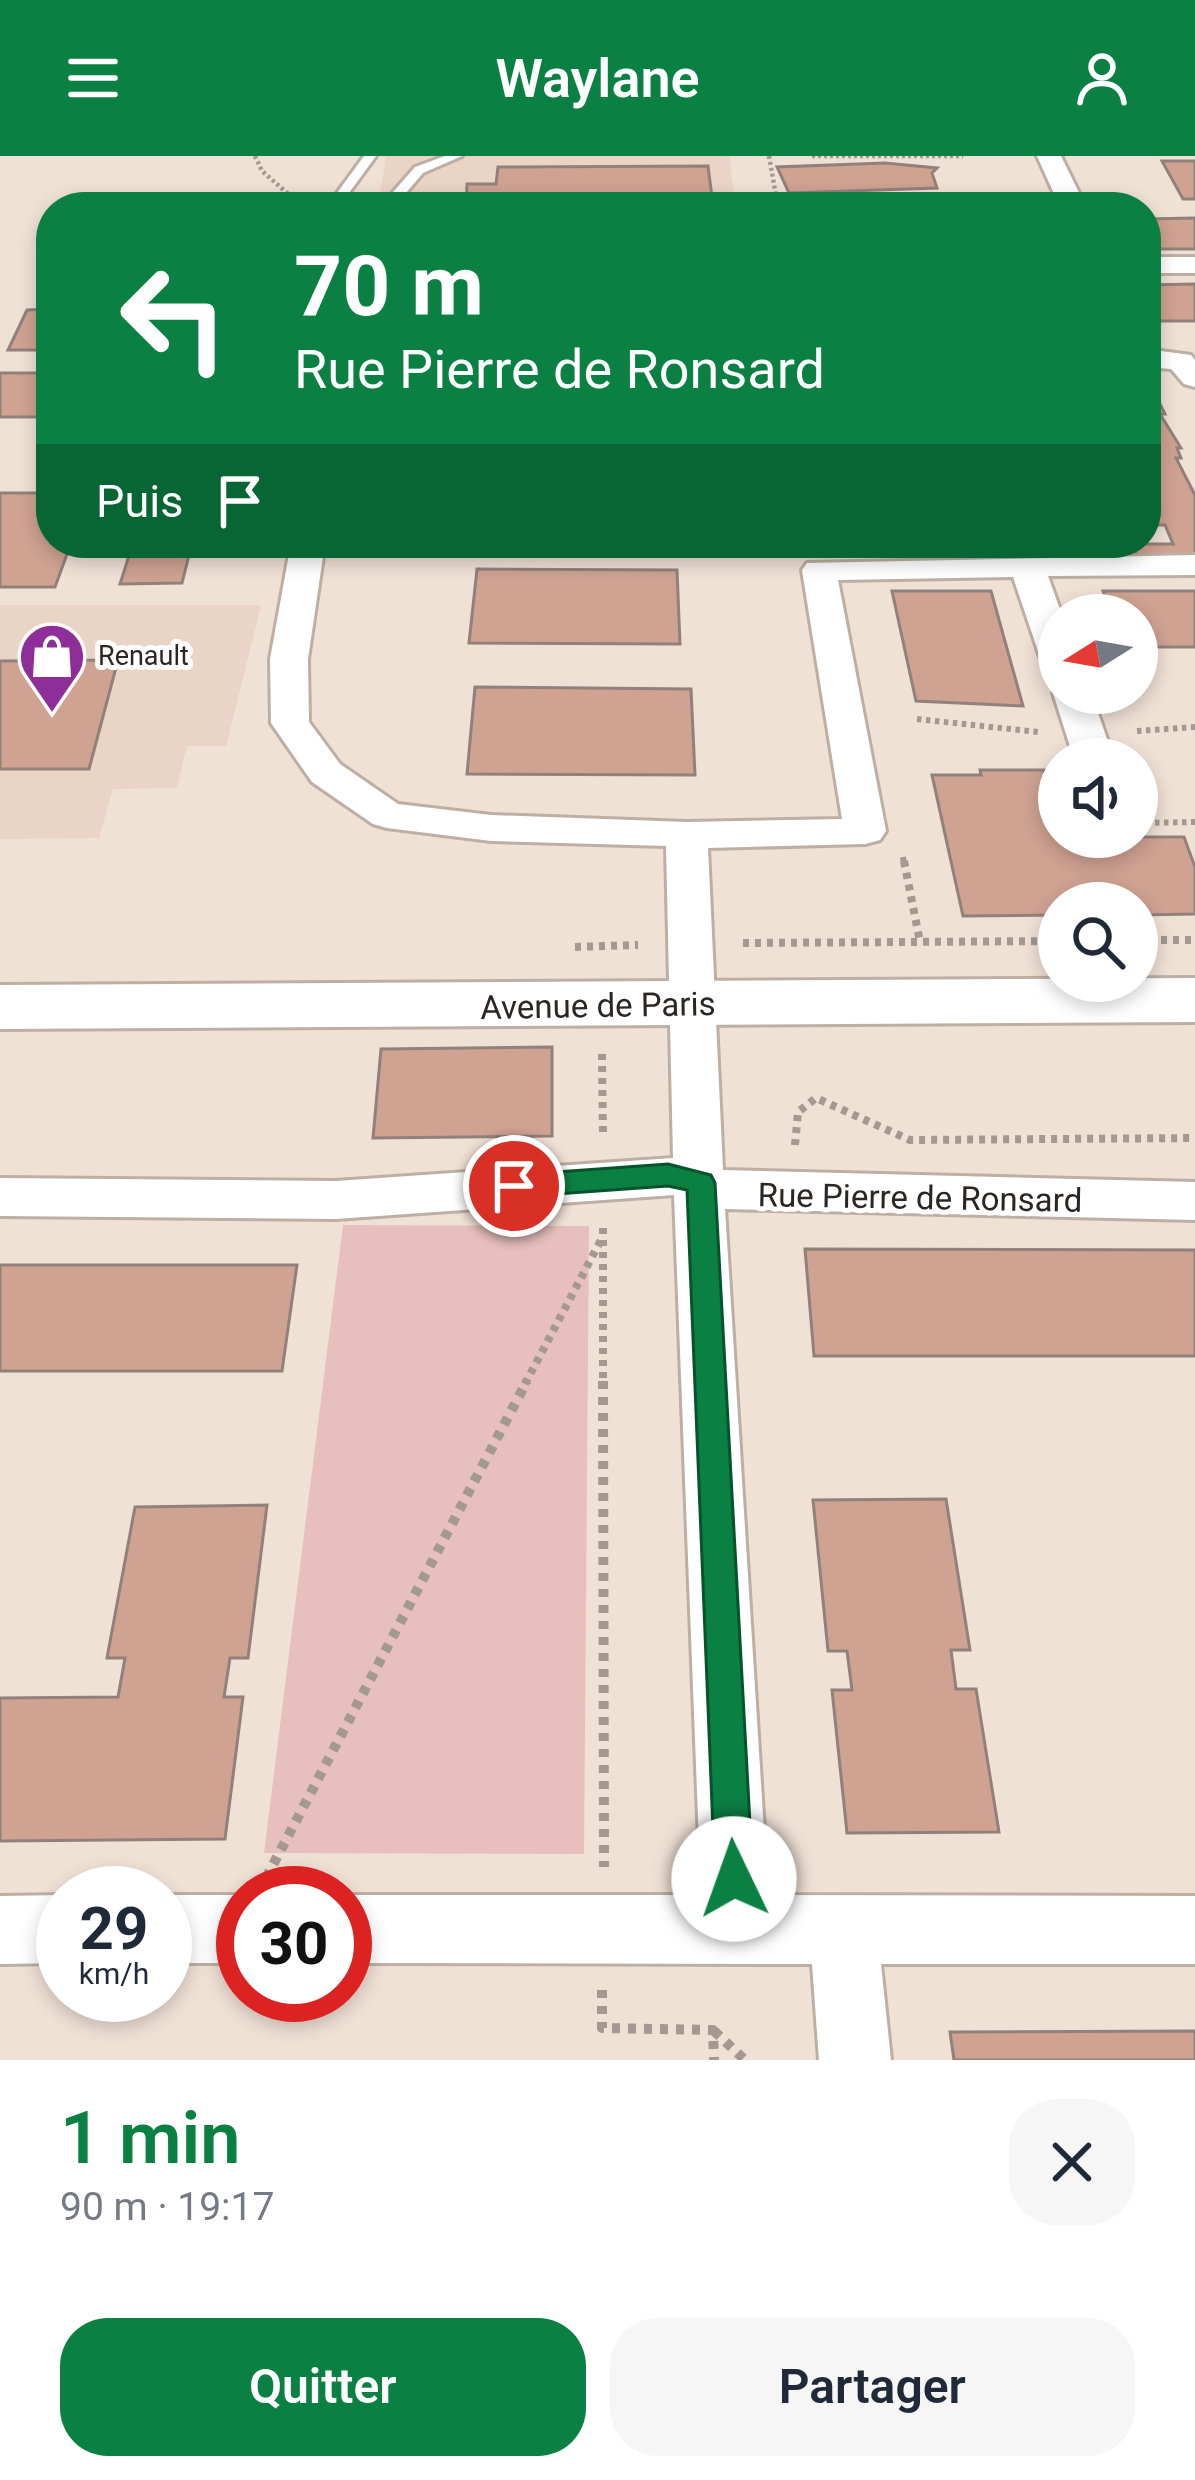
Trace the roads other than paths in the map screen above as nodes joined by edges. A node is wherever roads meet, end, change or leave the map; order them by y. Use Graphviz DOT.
graph roads {
  1 [pos="370,156"];
  2 [pos="456,156"];
  3 [pos="1049,156"];
  4 [pos="344,192"];
  5 [pos="400,192"];
  6 [pos="1066,192"];
  7 [pos="1195,265"];
  8 [pos="1161,266"];
  9 [pos="1161,359"];
  10 [pos="1195,378"];
  11 [pos="306,558"];
  12 [pos="1064,558"];
  13 [pos="1106,558"];
  14 [pos="1195,565"];
  15 [pos="1032,582"];
  16 [pos="1038,599"];
  17 [pos="687,835"];
  18 [pos="1195,967"];
  19 [pos="1158,968"];
  20 [pos="1038,969"];
  21 [pos="0,974"];
  22 [pos="691,987"];
  23 [pos="1195,1000"];
  24 [pos="0,1007"];
  25 [pos="701,1183"];
  26 [pos="0,1197"];
  27 [pos="1195,1201"];
  28 [pos="36,1929"];
  29 [pos="372,1929"];
  30 [pos="736,1929"];
  31 [pos="844,1929"];
  32 [pos="0,1930"];
  33 [pos="1195,1930"];
  34 [pos="855,2060"];
  1 -- 4 [label="lane"];
  2 -- 5 [label="lane"];
  3 -- 6 [label="street"];
  7 -- 8 [label="street"];
  9 -- 10 [label="street"];
  11 -- 17 [label="street"];
  12 -- 15 [label="street"];
  13 -- 14 [label="street"];
  15 -- 16 [label="street"];
  15 -- 17 [label="street"];
  17 -- 22 [label="street"];
  18 -- 19 [label="main road"];
  20 -- 22 [label="main road, Avenue de Paris"];
  21 -- 22 [label="main road, Avenue de Paris"];
  22 -- 23 [label="main road, Avenue de Paris"];
  22 -- 24 [label="main road, Avenue de Paris"];
  22 -- 25 [label="street"];
  25 -- 26 [label="street, Rue Pierre de Ronsard"];
  25 -- 27 [label="street, Rue Pierre de Ronsard"];
  25 -- 30 [label="street"];
  28 -- 32 [label="street"];
  29 -- 30 [label="street"];
  30 -- 31 [label="street"];
  31 -- 33 [label="street"];
  31 -- 34 [label="street"];
}
